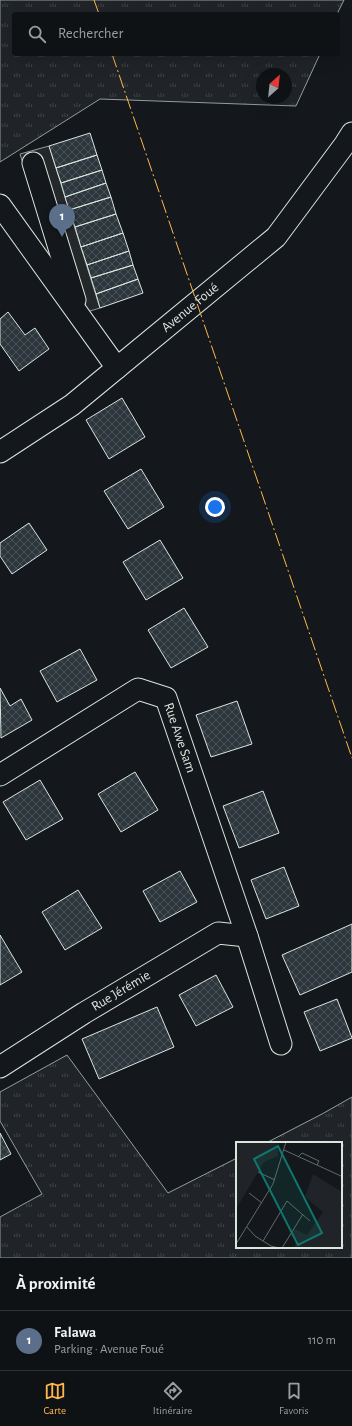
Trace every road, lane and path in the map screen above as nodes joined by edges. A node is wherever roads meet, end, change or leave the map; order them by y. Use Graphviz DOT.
graph roads {
  1 [pos="352,133"];
  2 [pos="33,163"];
  3 [pos="0,205"];
  4 [pos="80,314"];
  5 [pos="117,368"];
  6 [pos="0,452"];
  7 [pos="0,775"];
  8 [pos="247,936"];
  9 [pos="281,1044"];
  10 [pos="0,1067"];
  1 -- 5 [label="street, Avenue Foué"];
  2 -- 4 [label="street"];
  3 -- 4 [label="street"];
  4 -- 5 [label="street"];
  5 -- 6 [label="street, Avenue Foué"];
  7 -- 8 [label="street, Rue Awe Sam"];
  8 -- 9 [label="street"];
  8 -- 10 [label="street, Rue Jérémie"];
}
